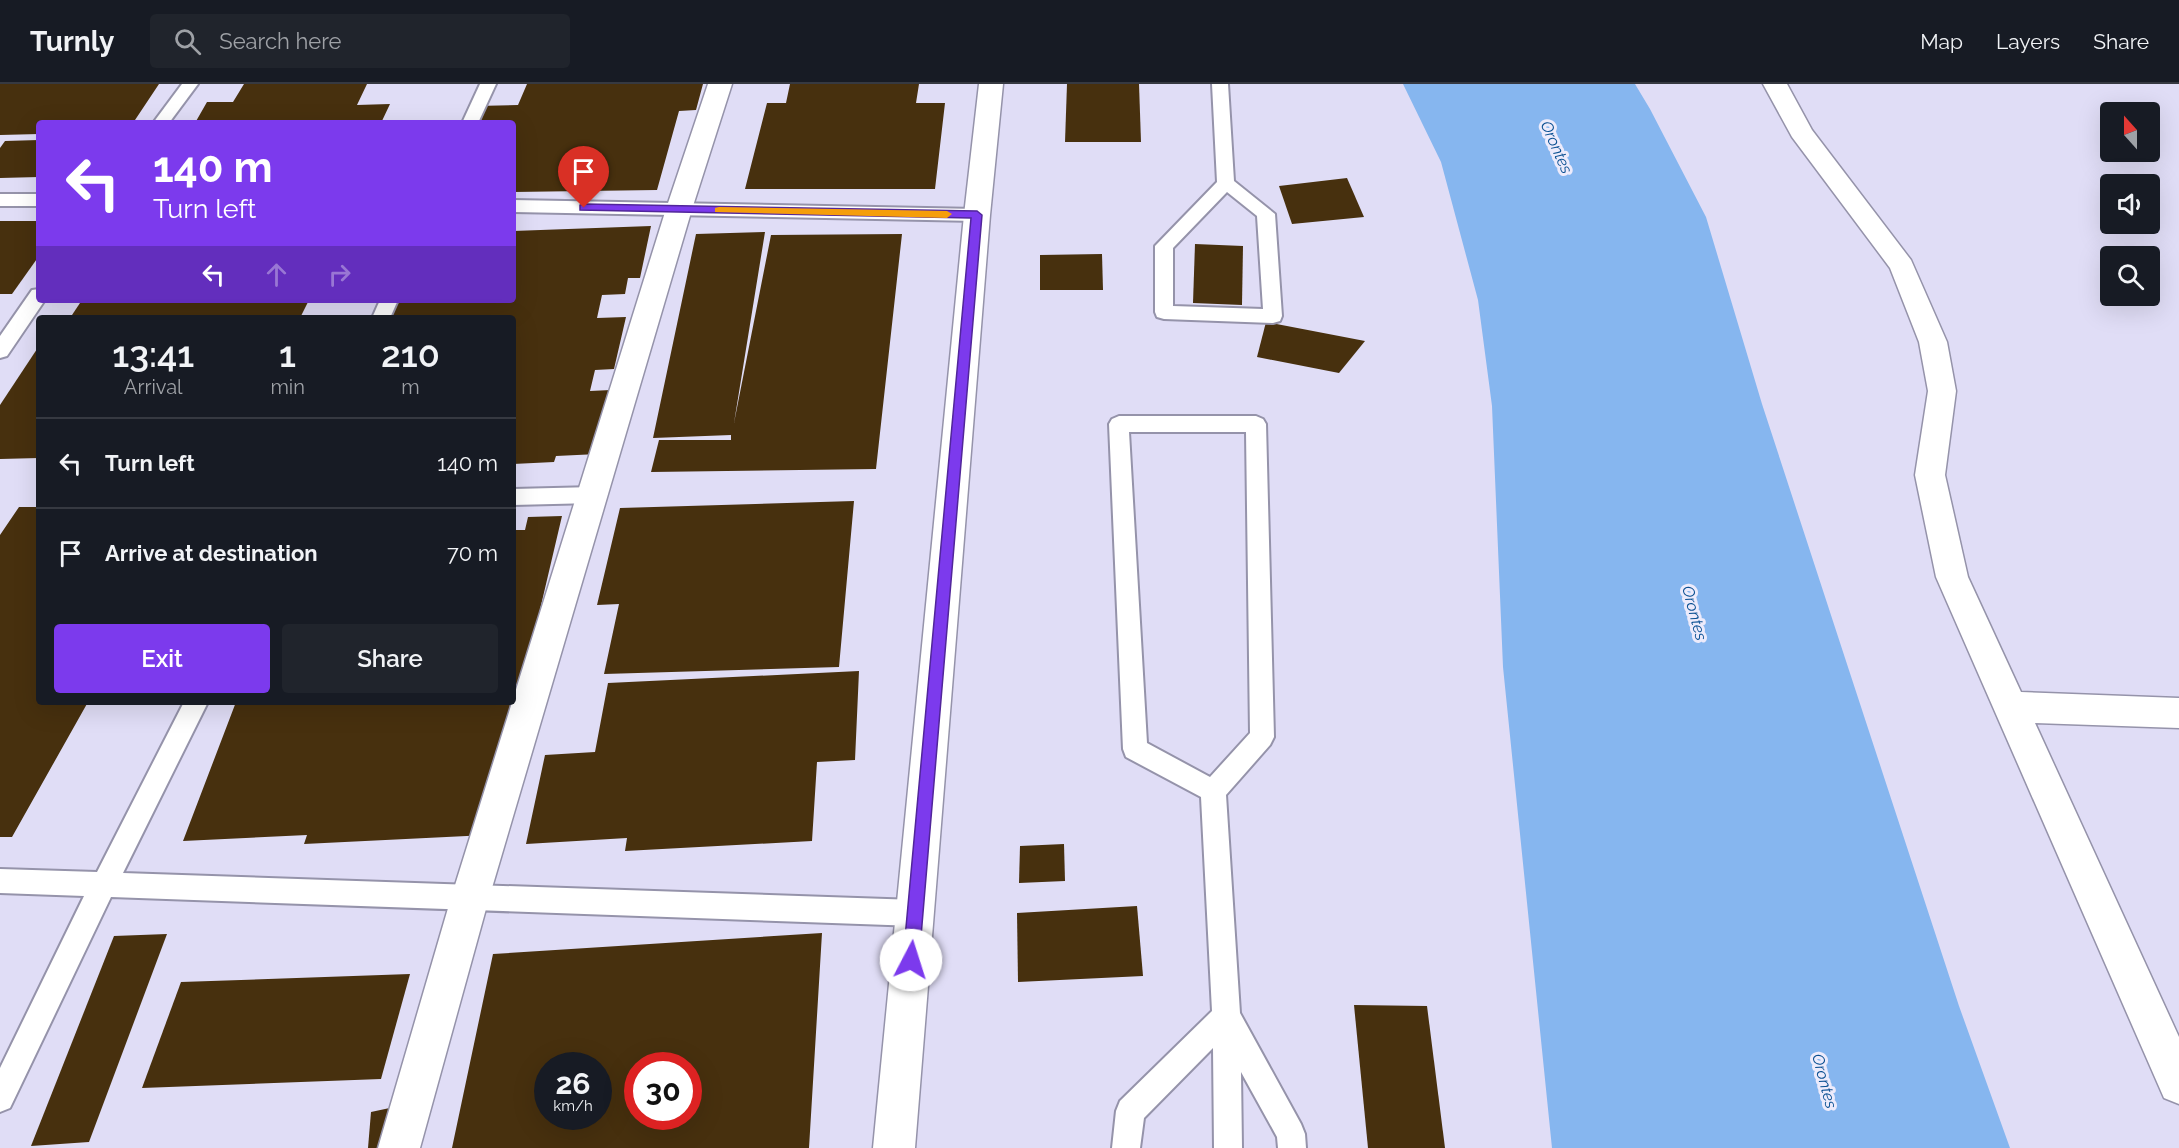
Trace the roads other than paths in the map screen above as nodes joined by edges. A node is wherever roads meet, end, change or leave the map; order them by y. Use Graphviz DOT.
graph roads {
  1 [pos="190,84"];
  2 [pos="488,84"];
  3 [pos="720,84"];
  4 [pos="991,84"];
  5 [pos="1220,84"];
  6 [pos="1775,84"];
  7 [pos="163,120"];
  8 [pos="471,120"];
  9 [pos="1226,183"];
  10 [pos="0,200"];
  11 [pos="36,200"];
  12 [pos="516,206"];
  13 [pos="679,209"];
  14 [pos="977,215"];
  15 [pos="36,299"];
  16 [pos="0,351"];
  17 [pos="594,495"];
  18 [pos="516,497"];
  19 [pos="194,705"];
  20 [pos="2010,707"];
  21 [pos="2179,713"];
  22 [pos="1213,791"];
  23 [pos="0,881"];
  24 [pos="103,886"];
  25 [pos="470,898"];
  26 [pos="916,912"];
  27 [pos="1226,1017"];
  28 [pos="2179,1083"];
  29 [pos="0,1098"];
  30 [pos="399,1148"];
  31 [pos="894,1148"];
  32 [pos="1126,1148"];
  33 [pos="1228,1148"];
  34 [pos="1292,1148"];
  1 -- 7 [label="lane"];
  2 -- 8 [label="lane"];
  3 -- 13 [label="street"];
  4 -- 14 [label="street"];
  5 -- 9 [label="lane"];
  6 -- 20 [label="street"];
  9 -- 9 [label="lane"];
  10 -- 11 [label="lane"];
  12 -- 13 [label="lane"];
  13 -- 14 [label="lane"];
  13 -- 17 [label="street"];
  14 -- 26 [label="street"];
  15 -- 16 [label="lane"];
  17 -- 18 [label="lane"];
  17 -- 25 [label="street"];
  19 -- 24 [label="lane"];
  20 -- 21 [label="street"];
  20 -- 28 [label="street"];
  22 -- 22 [label="lane"];
  22 -- 27 [label="lane"];
  23 -- 24 [label="lane"];
  24 -- 25 [label="lane"];
  24 -- 29 [label="lane"];
  25 -- 26 [label="lane"];
  25 -- 30 [label="street"];
  26 -- 31 [label="street"];
  27 -- 32 [label="lane"];
  27 -- 33 [label="lane"];
  27 -- 34 [label="lane"];
}
